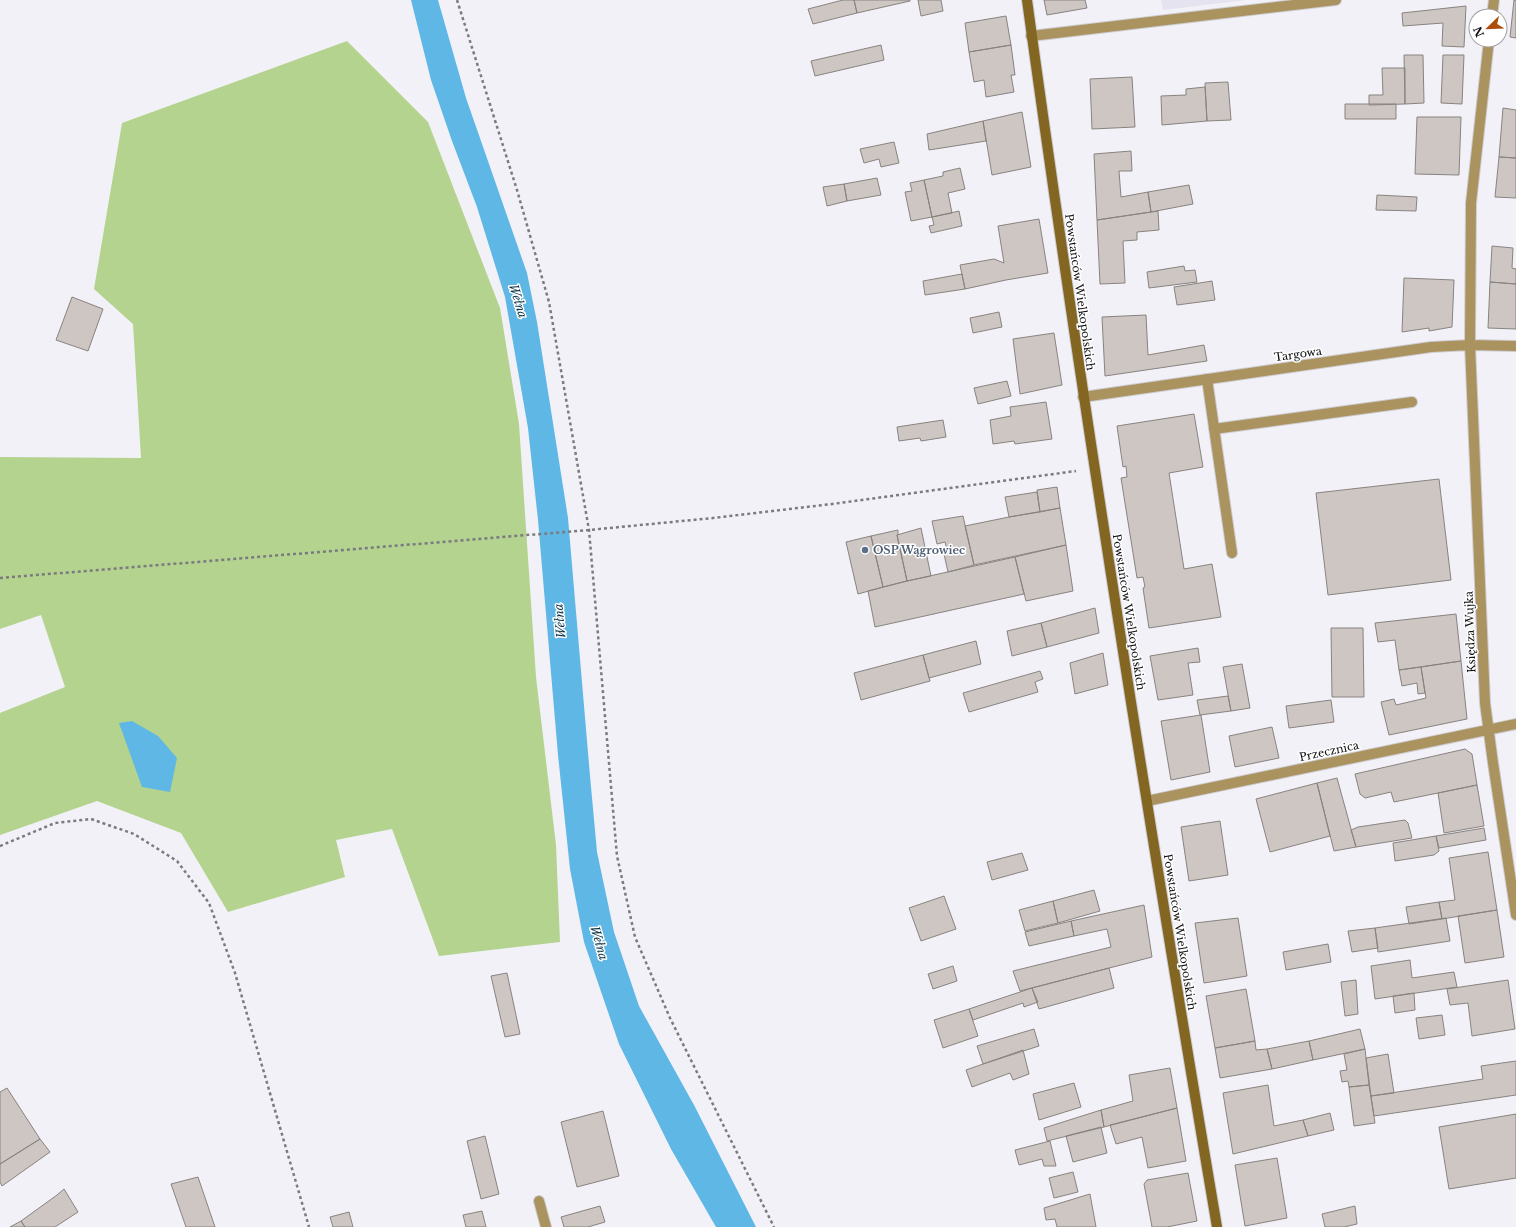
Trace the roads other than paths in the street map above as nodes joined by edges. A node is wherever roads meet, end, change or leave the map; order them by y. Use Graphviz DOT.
graph roads {
  1 [pos="1026,0"];
  2 [pos="1336,0"];
  3 [pos="1031,36"];
  4 [pos="1488,48"];
  5 [pos="1470,345"];
  6 [pos="1516,346"];
  7 [pos="1207,379"];
  8 [pos="1083,397"];
  9 [pos="1412,402"];
  10 [pos="1214,429"];
  11 [pos="1232,553"];
  12 [pos="1516,724"];
  13 [pos="1488,730"];
  14 [pos="1147,801"];
  15 [pos="1516,915"];
  16 [pos="539,1201"];
  17 [pos="546,1227"];
  18 [pos="1216,1227"];
  1 -- 3 [label="street, Powstańców Wielkopolskich"];
  2 -- 3 [label="street"];
  3 -- 8 [label="street, Powstańców Wielkopolskich"];
  4 -- 5 [label="street, Księdza Wujka"];
  5 -- 6 [label="street, Targowa"];
  5 -- 7 [label="street, Targowa"];
  5 -- 13 [label="street, Księdza Wujka"];
  7 -- 8 [label="street, Targowa"];
  7 -- 10 [label="street"];
  8 -- 14 [label="street, Powstańców Wielkopolskich"];
  9 -- 10 [label="street"];
  10 -- 11 [label="street"];
  12 -- 13 [label="street, Przecznica"];
  13 -- 14 [label="street, Przecznica"];
  13 -- 15 [label="street, Księdza Wujka"];
  14 -- 18 [label="street, Powstańców Wielkopolskich"];
  16 -- 17 [label="street"];
}
